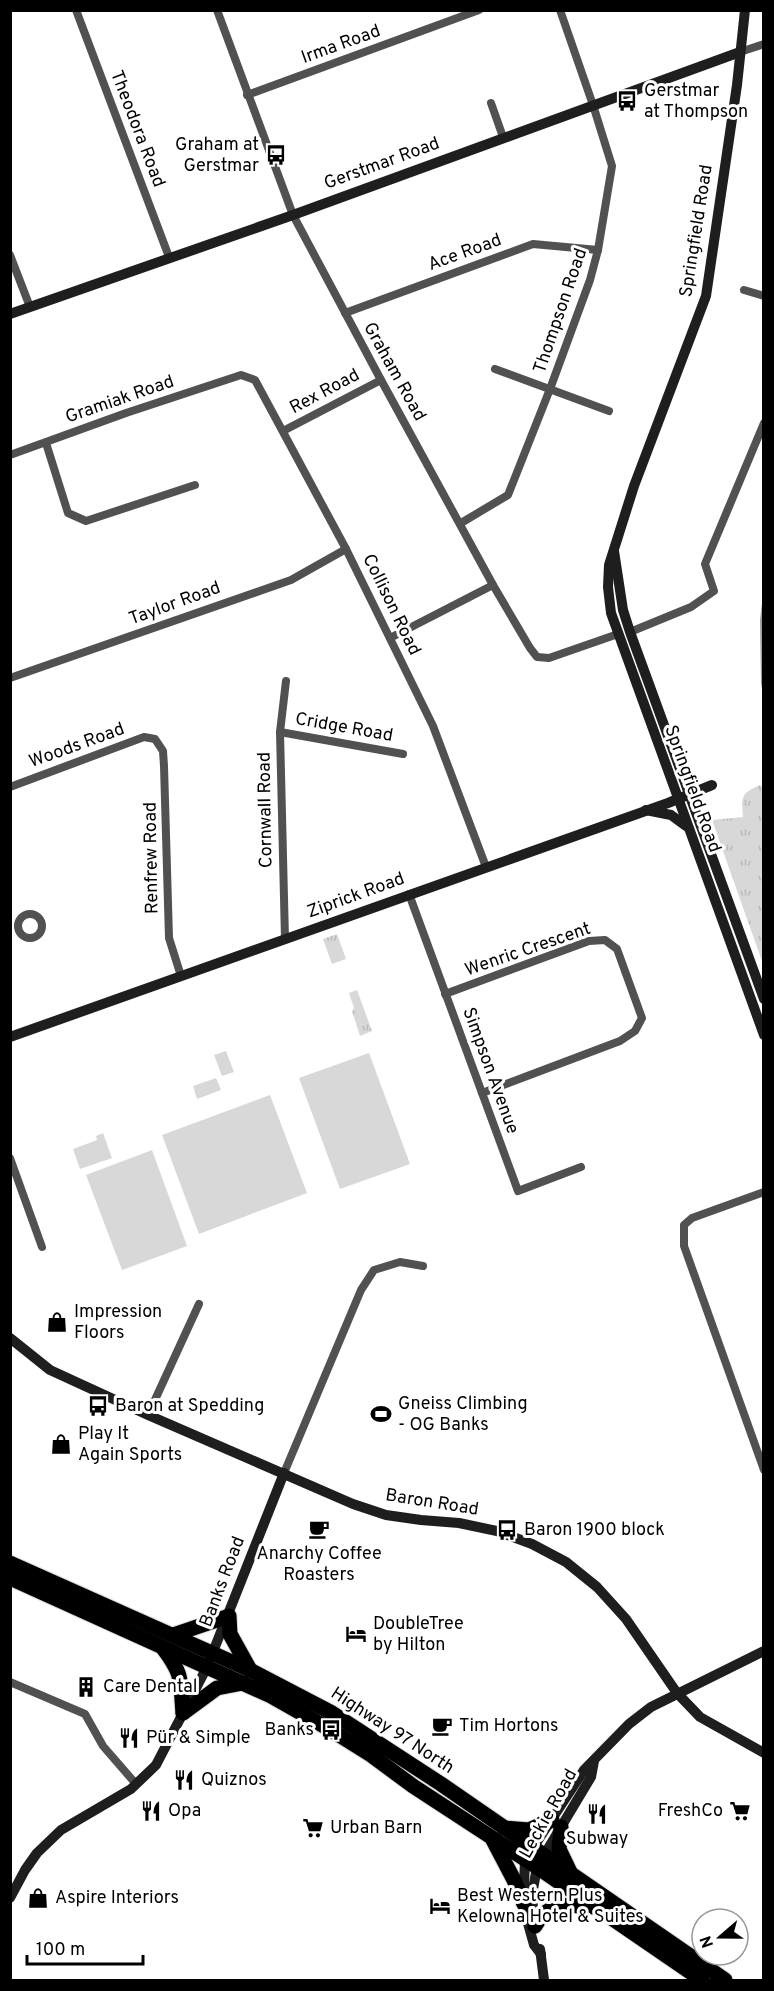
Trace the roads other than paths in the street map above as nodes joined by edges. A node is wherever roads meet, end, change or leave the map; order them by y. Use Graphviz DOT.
graph roads {
  1 [pos="76,10"];
  2 [pos="217,10"];
  3 [pos="479,10"];
  4 [pos="560,10"];
  5 [pos="745,10"];
  6 [pos="764,44"];
  7 [pos="740,52"];
  8 [pos="248,95"];
  9 [pos="491,103"];
  10 [pos="593,105"];
  11 [pos="503,137"];
  12 [pos="293,215"];
  13 [pos="598,250"];
  14 [pos="10,255"];
  15 [pos="169,257"];
  16 [pos="744,290"];
  17 [pos="764,296"];
  18 [pos="30,307"];
  19 [pos="345,313"];
  20 [pos="10,314"];
  21 [pos="495,369"];
  22 [pos="241,375"];
  23 [pos="381,380"];
  24 [pos="550,389"];
  25 [pos="609,411"];
  26 [pos="764,423"];
  27 [pos="283,431"];
  28 [pos="46,443"];
  29 [pos="10,455"];
  30 [pos="195,485"];
  31 [pos="461,523"];
  32 [pos="346,549"];
  33 [pos="614,551"];
  34 [pos="493,585"];
  35 [pos="630,632"];
  36 [pos="618,634"];
  37 [pos="390,638"];
  38 [pos="11,678"];
  39 [pos="286,681"];
  40 [pos="280,732"];
  41 [pos="154,739"];
  42 [pos="403,754"];
  43 [pos="712,785"];
  44 [pos="10,787"];
  45 [pos="689,794"];
  46 [pos="677,799"];
  47 [pos="644,810"];
  48 [pos="688,828"];
  49 [pos="486,867"];
  50 [pos="409,894"];
  51 [pos="285,939"];
  52 [pos="181,976"];
  53 [pos="446,994"];
  54 [pos="764,999"];
  55 [pos="764,1035"];
  56 [pos="10,1037"];
  57 [pos="482,1093"];
  58 [pos="10,1158"];
  59 [pos="581,1167"];
  60 [pos="764,1192"];
  61 [pos="42,1247"];
  62 [pos="423,1266"];
  63 [pos="199,1304"];
  64 [pos="10,1338"];
  65 [pos="148,1415"];
  66 [pos="764,1470"];
  67 [pos="284,1473"];
  68 [pos="10,1563"];
  69 [pos="10,1578"];
  70 [pos="229,1616"];
  71 [pos="173,1635"];
  72 [pos="161,1646"];
  73 [pos="764,1651"];
  74 [pos="210,1660"];
  75 [pos="246,1676"];
  76 [pos="10,1682"];
  77 [pos="677,1693"];
  78 [pos="183,1713"];
  79 [pos="764,1753"];
  80 [pos="136,1784"];
  81 [pos="556,1823"];
  82 [pos="497,1832"];
  83 [pos="535,1858"];
  84 [pos="571,1875"];
  85 [pos="10,1898"];
  86 [pos="524,1904"];
  87 [pos="595,1907"];
  88 [pos="536,1926"];
  89 [pos="541,1954"];
  90 [pos="544,1980"];
  91 [pos="702,1980"];
  92 [pos="725,1980"];
  1 -- 15 [label="street, Theodora Road"];
  2 -- 8 [label="street, Graham Road"];
  3 -- 8 [label="street, Irma Road"];
  4 -- 10 [label="street, Thompson Road"];
  5 -- 7 [label="street, Springfield Road"];
  6 -- 7 [label="street, Gerstmar Road"];
  7 -- 10 [label="street, Gerstmar Road"];
  7 -- 33 [label="street, Springfield Road"];
  8 -- 12 [label="street, Graham Road"];
  9 -- 11 [label="street"];
  10 -- 11 [label="street, Gerstmar Road"];
  10 -- 13 [label="street, Thompson Road"];
  11 -- 12 [label="street, Gerstmar Road"];
  12 -- 15 [label="street, Gerstmar Road"];
  12 -- 19 [label="street, Graham Road"];
  13 -- 19 [label="street, Ace Road"];
  13 -- 24 [label="street, Thompson Road"];
  14 -- 18 [label="street"];
  15 -- 18 [label="street, Gerstmar Road"];
  16 -- 17 [label="street"];
  18 -- 20 [label="street, Gerstmar Road"];
  19 -- 23 [label="street, Graham Road"];
  21 -- 24 [label="street"];
  22 -- 27 [label="street, Collison Road"];
  22 -- 28 [label="street, Gramiak Road"];
  23 -- 27 [label="street, Rex Road"];
  23 -- 31 [label="street, Graham Road"];
  24 -- 25 [label="street"];
  24 -- 31 [label="street, Thompson Road"];
  26 -- 35 [label="street"];
  27 -- 32 [label="street, Collison Road"];
  28 -- 29 [label="street, Gramiak Road"];
  28 -- 30 [label="street"];
  31 -- 34 [label="street, Graham Road"];
  32 -- 37 [label="street, Collison Road"];
  32 -- 38 [label="street, Taylor Road"];
  33 -- 35 [label="street, Springfield Road"];
  33 -- 36 [label="street, Springfield Road"];
  34 -- 36 [label="street, Graham Road"];
  34 -- 37 [label="street"];
  35 -- 45 [label="street, Springfield Road"];
  36 -- 46 [label="street, Springfield Road"];
  37 -- 49 [label="street, Collison Road"];
  39 -- 40 [label="street, Cornwall Road"];
  40 -- 42 [label="street, Cridge Road"];
  40 -- 51 [label="street, Cornwall Road"];
  41 -- 44 [label="street, Woods Road"];
  41 -- 52 [label="street, Renfrew Road"];
  43 -- 45 [label="street, Ziprick Road"];
  45 -- 46 [label="street, Ziprick Road"];
  45 -- 54 [label="street, Springfield Road"];
  46 -- 47 [label="street, Ziprick Road"];
  46 -- 48 [label="street, Springfield Road"];
  47 -- 48 [label="street"];
  47 -- 49 [label="street, Ziprick Road"];
  48 -- 55 [label="street, Springfield Road"];
  49 -- 50 [label="street, Ziprick Road"];
  50 -- 51 [label="street, Ziprick Road"];
  50 -- 53 [label="street, Simpson Avenue"];
  51 -- 52 [label="street, Ziprick Road"];
  52 -- 56 [label="street, Ziprick Road"];
  53 -- 57 [label="street, Simpson Avenue"];
  53 -- 57 [label="street, Wenric Crescent"];
  57 -- 59 [label="street, Simpson Avenue"];
  58 -- 61 [label="street"];
  60 -- 66 [label="street"];
  62 -- 67 [label="street, Banks Road"];
  63 -- 65 [label="street"];
  64 -- 65 [label="street, Baron Road"];
  65 -- 67 [label="street, Baron Road"];
  67 -- 70 [label="street, Banks Road"];
  67 -- 77 [label="street, Baron Road"];
  68 -- 71 [label="highway, Highway 97 North"];
  69 -- 72 [label="highway, Highway 97 North"];
  70 -- 71 [label="highway"];
  70 -- 74 [label="street, Banks Road"];
  70 -- 75 [label="highway"];
  71 -- 74 [label="highway, Highway 97 North"];
  72 -- 74 [label="highway, Highway 97 North"];
  72 -- 78 [label="highway"];
  73 -- 77 [label="street, Leckie Road"];
  74 -- 75 [label="highway, Highway 97 North"];
  74 -- 78 [label="street, Banks Road"];
  75 -- 78 [label="highway"];
  75 -- 82 [label="highway, Highway 97 North"];
  76 -- 80 [label="street"];
  77 -- 79 [label="street, Baron Road"];
  77 -- 81 [label="street, Leckie Road"];
  78 -- 80 [label="street, Banks Road"];
  80 -- 85 [label="street, Banks Road"];
  81 -- 82 [label="highway"];
  81 -- 83 [label="street, Leckie Road"];
  81 -- 84 [label="highway"];
  82 -- 83 [label="highway, Highway 97 North"];
  82 -- 86 [label="highway"];
  83 -- 84 [label="highway, Highway 97 North"];
  83 -- 86 [label="street, Leckie Road"];
  83 -- 87 [label="highway, Highway 97 North"];
  83 -- 88 [label="street, Leckie Road"];
  84 -- 92 [label="highway, Highway 97 North"];
  86 -- 89 [label="street, Leckie Road"];
  87 -- 88 [label="highway"];
  87 -- 91 [label="highway, Highway 97 North"];
  88 -- 89 [label="street, Leckie Road"];
  89 -- 90 [label="street, Leckie Road"];
}
